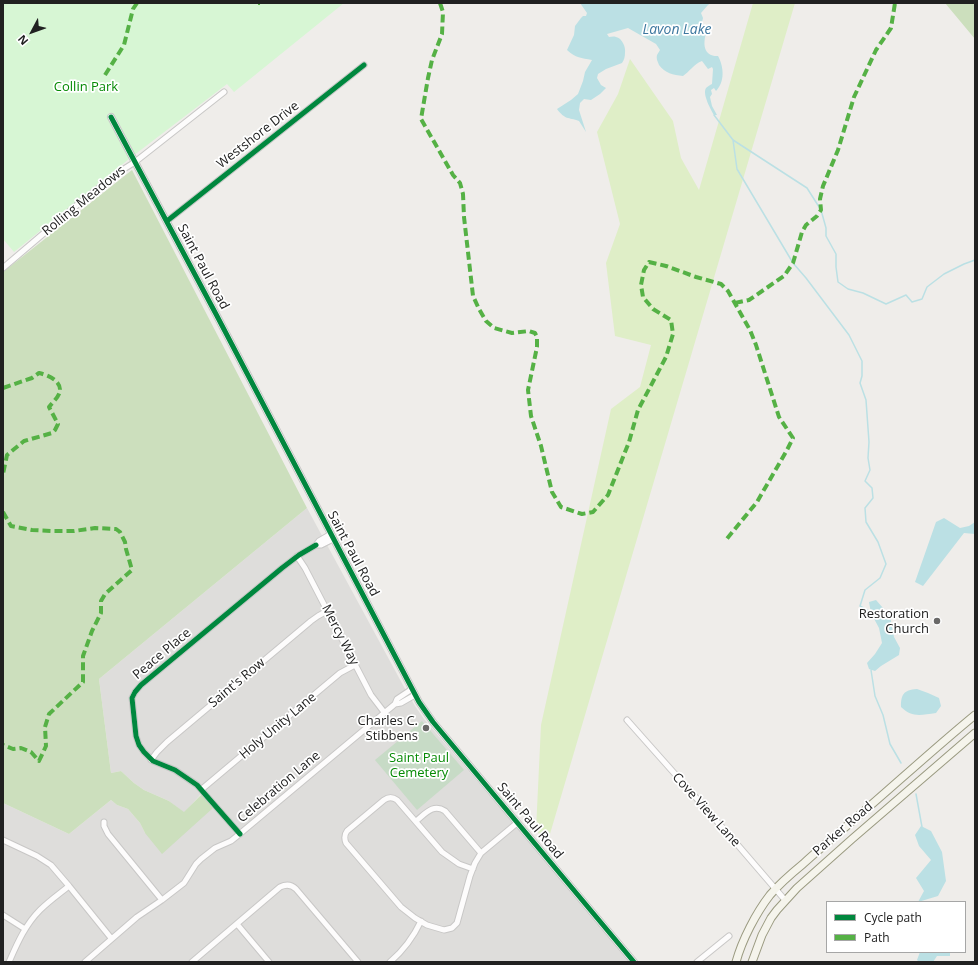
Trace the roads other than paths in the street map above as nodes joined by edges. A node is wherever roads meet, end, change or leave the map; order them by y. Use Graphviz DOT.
graph roads {
  1 [pos="364,66"];
  2 [pos="224,92"];
  3 [pos="111,117"];
  4 [pos="135,162"];
  5 [pos="167,221"];
  6 [pos="3,268"];
  7 [pos="332,536"];
  8 [pos="297,556"];
  9 [pos="327,611"];
  10 [pos="355,665"];
  11 [pos="412,688"];
  12 [pos="415,695"];
  13 [pos="395,704"];
  14 [pos="384,712"];
  15 [pos="975,715"];
  16 [pos="627,720"];
  17 [pos="975,733"];
  18 [pos="151,760"];
  19 [pos="202,790"];
  20 [pos="416,821"];
  21 [pos="104,822"];
  22 [pos="517,823"];
  23 [pos="240,834"];
  24 [pos="3,840"];
  25 [pos="481,853"];
  26 [pos="473,869"];
  27 [pos="69,886"];
  28 [pos="775,889"];
  29 [pos="162,900"];
  30 [pos="785,900"];
  31 [pos="3,915"];
  32 [pos="421,921"];
  33 [pos="237,924"];
  34 [pos="25,929"];
  35 [pos="728,936"];
  36 [pos="111,938"];
  37 [pos="91,957"];
  38 [pos="9,962"];
  39 [pos="85,962"];
  40 [pos="95,962"];
  41 [pos="192,962"];
  42 [pos="270,962"];
  43 [pos="358,962"];
  44 [pos="390,962"];
  45 [pos="634,962"];
  46 [pos="697,962"];
  47 [pos="736,962"];
  48 [pos="752,962"];
  1 -- 5 [label="street, Westshore Drive"];
  2 -- 4 [label="street, Rolling Meadows"];
  3 -- 4 [label="street, Saint Paul Road"];
  4 -- 5 [label="street, Saint Paul Road"];
  4 -- 6 [label="street, Rolling Meadows"];
  5 -- 7 [label="street, Saint Paul Road"];
  7 -- 8 [label="street, Peace Place"];
  7 -- 11 [label="street, Saint Paul Road"];
  8 -- 9 [label="street, Mercy Way"];
  8 -- 18 [label="street, Peace Place"];
  9 -- 10 [label="street, Mercy Way"];
  9 -- 18 [label="street, Saint's Row"];
  10 -- 14 [label="street, Mercy Way"];
  10 -- 19 [label="street, Holy Unity Lane"];
  11 -- 12 [label="street, Saint Paul Road"];
  11 -- 13 [label="street, Celebration Lane"];
  12 -- 13 [label="street, Celebration Lane"];
  12 -- 22 [label="street, Saint Paul Road"];
  13 -- 14 [label="street, Celebration Lane"];
  14 -- 23 [label="street, Celebration Lane"];
  15 -- 28 [label="main road, Parker Road"];
  16 -- 28 [label="street, Cove View Lane"];
  17 -- 30 [label="main road, Parker Road"];
  18 -- 19 [label="street, Peace Place"];
  19 -- 23 [label="street, Peace Place"];
  20 -- 25 [label="street"];
  20 -- 26 [label="street"];
  20 -- 32 [label="street"];
  21 -- 29 [label="street"];
  22 -- 25 [label="street"];
  22 -- 45 [label="street, Saint Paul Road"];
  23 -- 29 [label="street, Celebration Lane"];
  24 -- 27 [label="street"];
  25 -- 26 [label="street"];
  26 -- 32 [label="street"];
  27 -- 34 [label="street"];
  27 -- 36 [label="street"];
  28 -- 30 [label="street, Cove View Lane"];
  28 -- 47 [label="main road, Parker Road"];
  29 -- 36 [label="street, Celebration Lane"];
  30 -- 48 [label="main road, Parker Road"];
  31 -- 34 [label="street"];
  32 -- 44 [label="street"];
  33 -- 41 [label="street"];
  33 -- 42 [label="street"];
  33 -- 43 [label="street"];
  34 -- 38 [label="street"];
  35 -- 46 [label="street"];
  36 -- 37 [label="street, Celebration Lane"];
  37 -- 39 [label="street, Celebration Lane"];
  37 -- 40 [label="street"];
}
